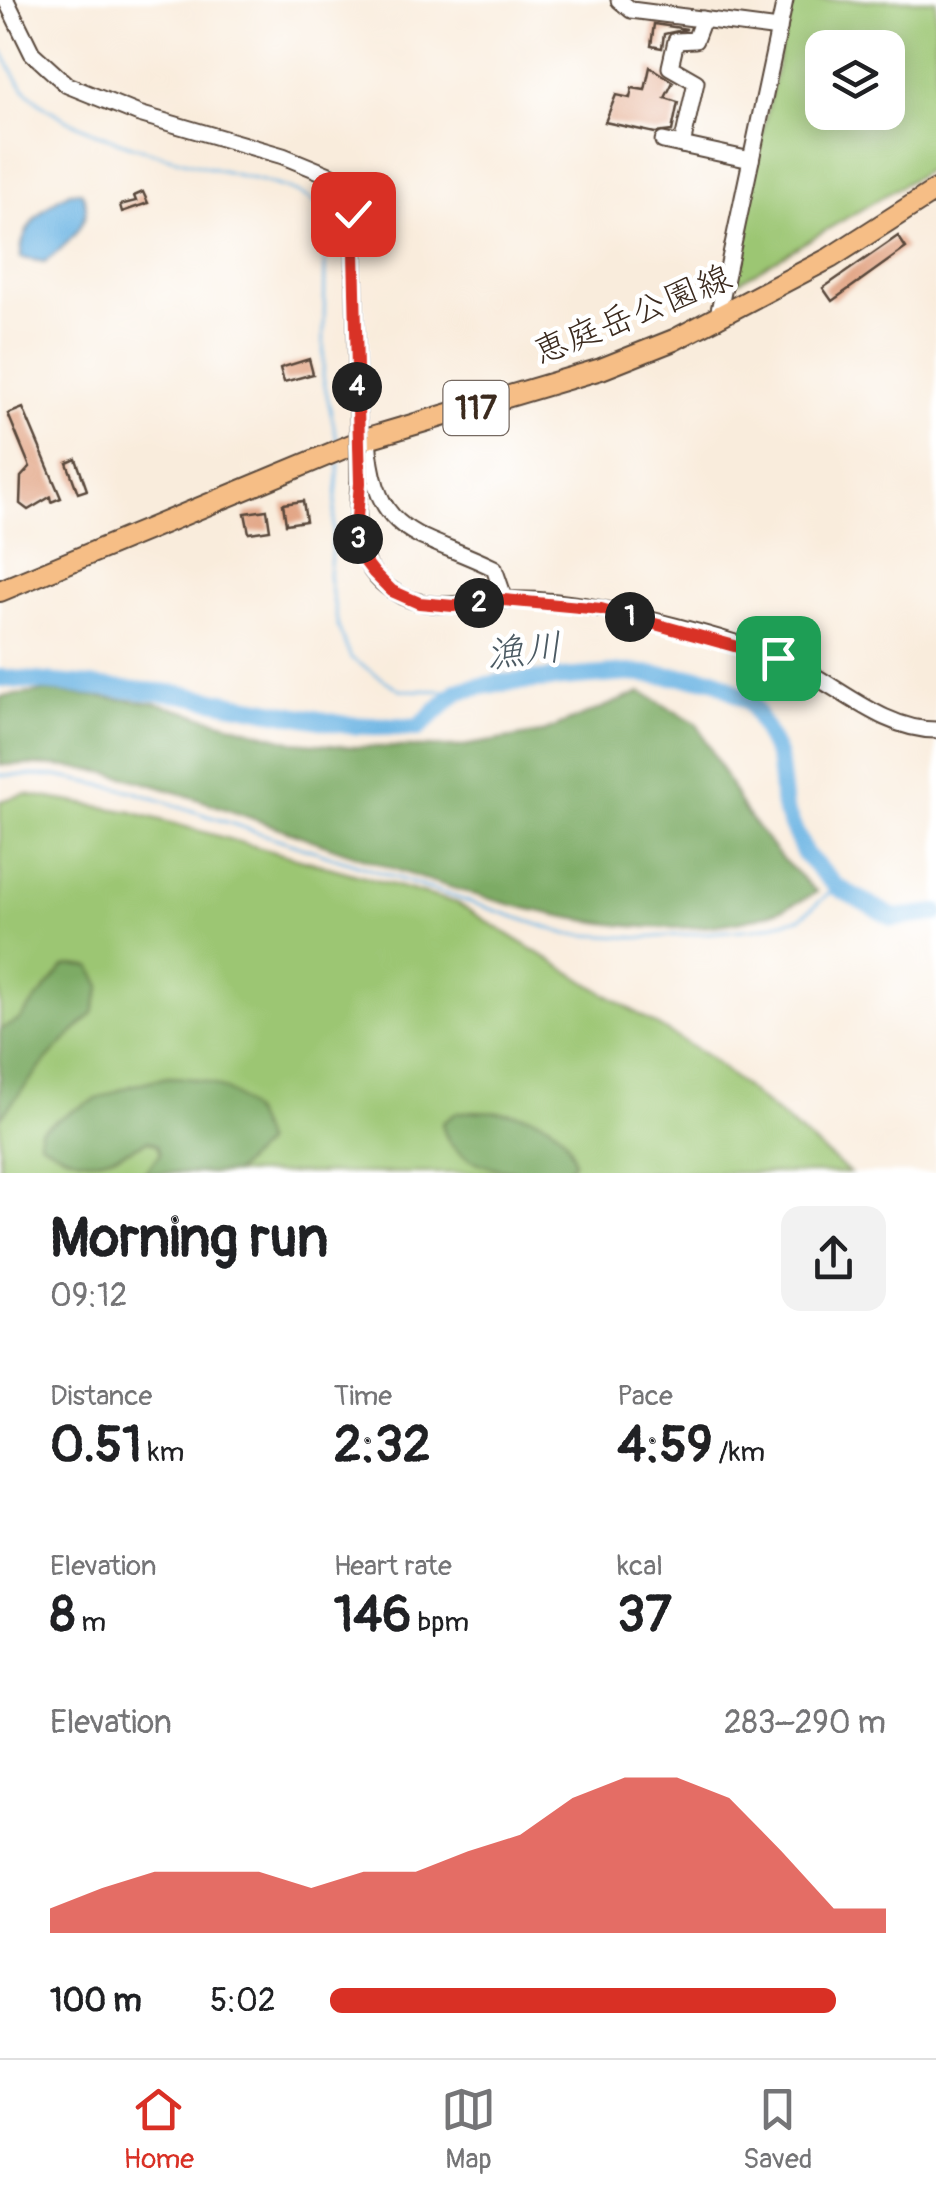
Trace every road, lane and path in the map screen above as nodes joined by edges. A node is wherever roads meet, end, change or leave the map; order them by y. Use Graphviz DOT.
graph roads {
  1 [pos="6,0"];
  2 [pos="785,0"];
  3 [pos="621,1"];
  4 [pos="703,19"];
  5 [pos="779,29"];
  6 [pos="662,141"];
  7 [pos="682,145"];
  8 [pos="751,160"];
  9 [pos="936,190"];
  10 [pos="717,320"];
  11 [pos="368,438"];
  12 [pos="0,591"];
  13 [pos="504,600"];
  14 [pos="936,730"];
  1 -- 13 [label="street, bridge"];
  2 -- 5 [label="street"];
  3 -- 4 [label="street"];
  4 -- 5 [label="street"];
  4 -- 7 [label="street"];
  5 -- 8 [label="street"];
  6 -- 7 [label="street"];
  7 -- 8 [label="street"];
  8 -- 10 [label="street"];
  9 -- 10 [label="main road, 恵庭岳公園線 / 117"];
  10 -- 11 [label="main road, 恵庭岳公園線 / 117"];
  11 -- 12 [label="main road, 恵庭岳公園線 / 117"];
  11 -- 13 [label="street"];
  13 -- 14 [label="street"];
}
